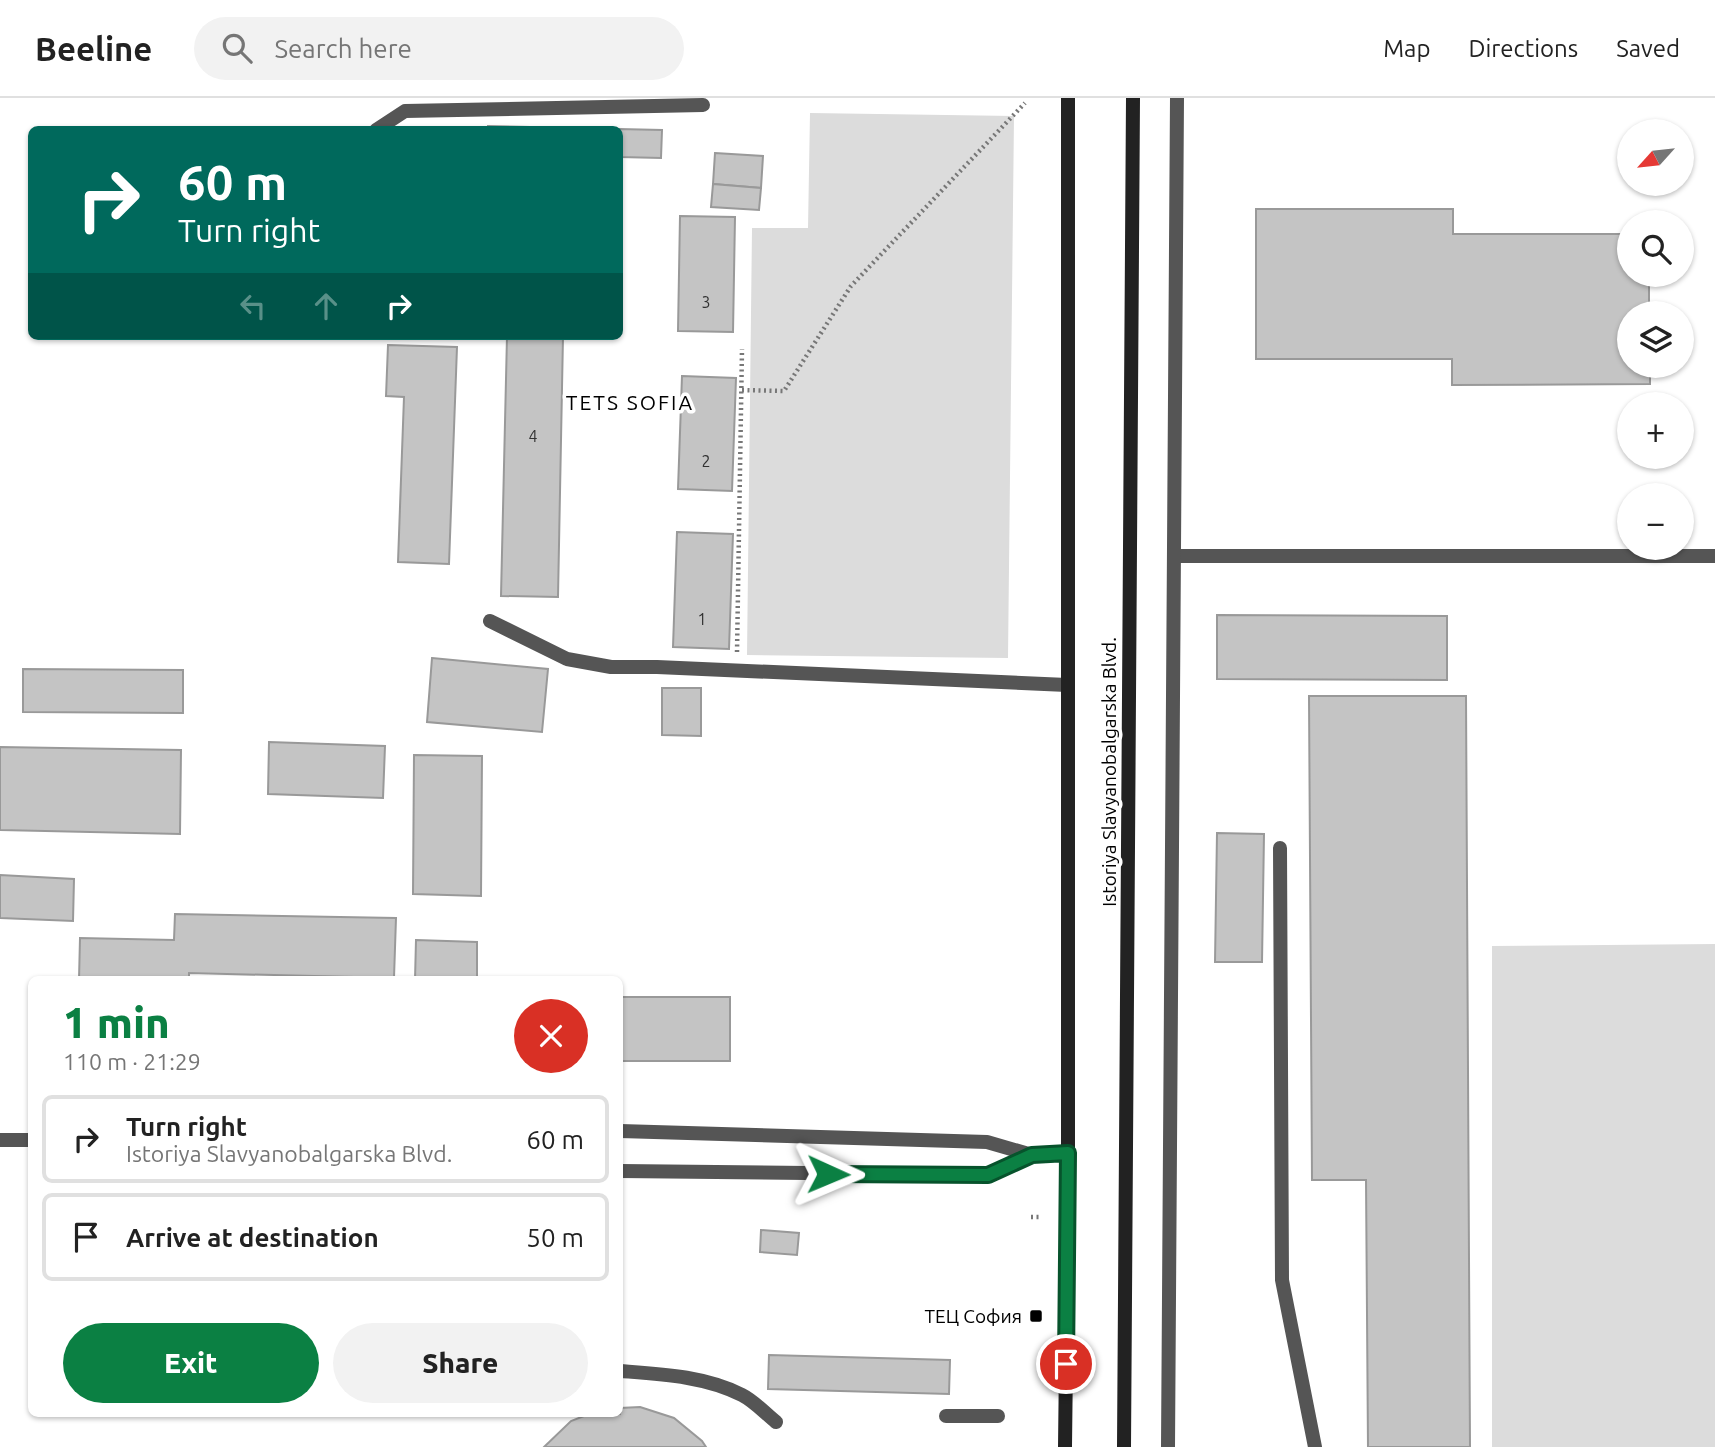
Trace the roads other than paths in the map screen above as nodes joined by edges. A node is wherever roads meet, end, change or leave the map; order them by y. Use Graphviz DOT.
graph roads {
  1 [pos="1068,98"];
  2 [pos="1133,98"];
  3 [pos="1177,98"];
  4 [pos="703,105"];
  5 [pos="382,126"];
  6 [pos="1174,556"];
  7 [pos="1715,556"];
  8 [pos="490,621"];
  9 [pos="1067,685"];
  10 [pos="1280,848"];
  11 [pos="623,1131"];
  12 [pos="0,1140"];
  13 [pos="28,1140"];
  14 [pos="1068,1153"];
  15 [pos="1032,1155"];
  16 [pos="623,1171"];
  17 [pos="623,1371"];
  18 [pos="946,1416"];
  19 [pos="998,1416"];
  20 [pos="776,1422"];
  21 [pos="1065,1447"];
  22 [pos="1124,1447"];
  23 [pos="1168,1447"];
  24 [pos="1315,1447"];
  1 -- 9 [label="main road"];
  2 -- 22 [label="main road, Istoriya Slavyanobalgarska Blvd."];
  3 -- 6 [label="street"];
  4 -- 5 [label="street"];
  6 -- 7 [label="street"];
  6 -- 23 [label="street"];
  8 -- 9 [label="street"];
  9 -- 14 [label="main road"];
  10 -- 24 [label="street"];
  11 -- 15 [label="street"];
  12 -- 13 [label="street"];
  14 -- 15 [label="street"];
  14 -- 21 [label="main road"];
  15 -- 16 [label="street"];
  17 -- 20 [label="street"];
  18 -- 19 [label="street"];
}
